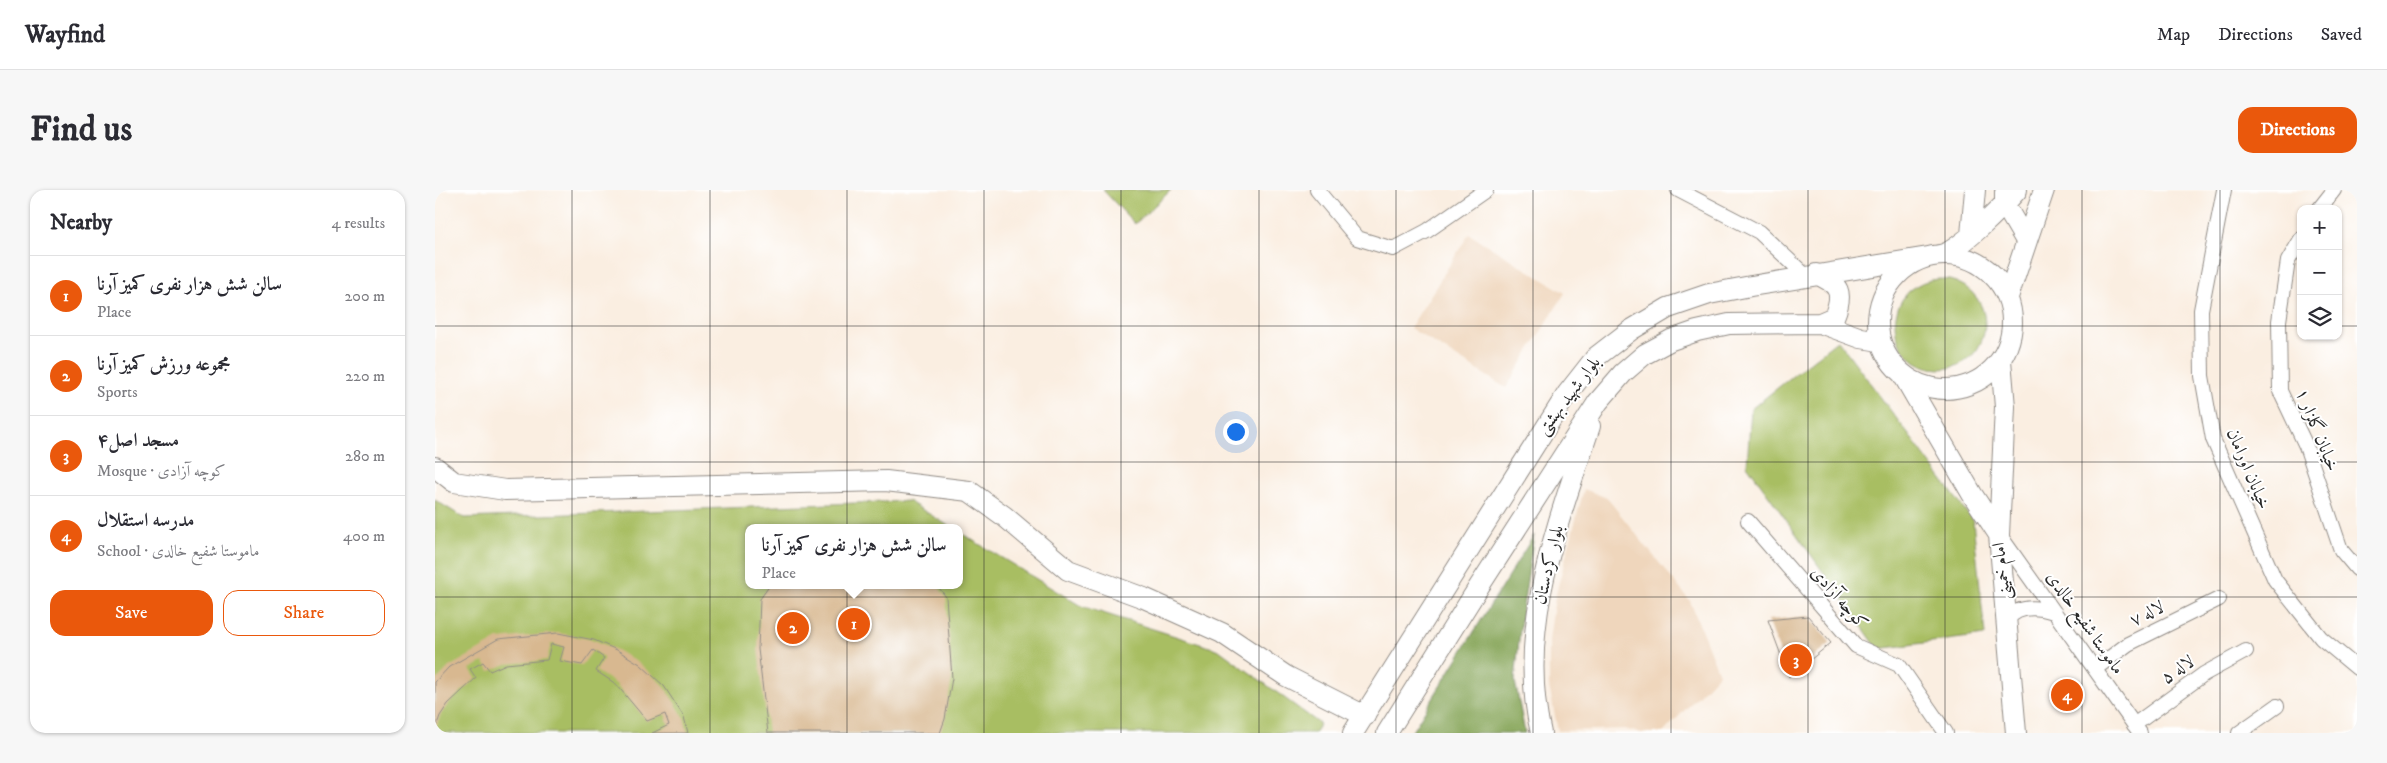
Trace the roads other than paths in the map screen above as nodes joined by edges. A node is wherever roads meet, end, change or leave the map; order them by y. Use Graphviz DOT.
graph roads {
  1 [pos="1317,190"];
  2 [pos="1485,190"];
  3 [pos="1678,190"];
  4 [pos="1975,190"];
  5 [pos="2044,190"];
  6 [pos="2224,190"];
  7 [pos="2334,190"];
  8 [pos="2009,195"];
  9 [pos="2322,205"];
  10 [pos="1971,234"];
  11 [pos="2027,241"];
  12 [pos="2297,246"];
  13 [pos="1933,256"];
  14 [pos="1811,275"];
  15 [pos="2008,297"];
  16 [pos="1821,323"];
  17 [pos="1880,341"];
  18 [pos="2001,360"];
  19 [pos="1903,375"];
  20 [pos="1599,402"];
  21 [pos="435,467"];
  22 [pos="1748,521"];
  23 [pos="1999,535"];
  24 [pos="2357,569"];
  25 [pos="2219,599"];
  26 [pos="2054,612"];
  27 [pos="2007,620"];
  28 [pos="2246,651"];
  29 [pos="2357,668"];
  30 [pos="2095,669"];
  31 [pos="2277,706"];
  32 [pos="1365,716"];
  33 [pos="2137,729"];
  34 [pos="1353,733"];
  35 [pos="1387,733"];
  36 [pos="1541,733"];
  37 [pos="1946,733"];
  38 [pos="2016,733"];
  39 [pos="2239,733"];
  1 -- 2 [label="street"];
  3 -- 14 [label="street"];
  4 -- 10 [label="main road"];
  5 -- 11 [label="main road"];
  6 -- 29 [label="street, خیابان اورامان"];
  7 -- 9 [label="street"];
  8 -- 10 [label="main road"];
  8 -- 11 [label="main road"];
  10 -- 13 [label="main road"];
  11 -- 15 [label="main road"];
  12 -- 24 [label="street, خیابان گلزار ۱"];
  13 -- 14 [label="main road, بلوار شهید بهشتی"];
  13 -- 15 [label="main road"];
  13 -- 17 [label="main road"];
  14 -- 16 [label="main road"];
  14 -- 32 [label="main road, بلوار شهید بهشتی"];
  15 -- 18 [label="main road"];
  16 -- 17 [label="main road, بلوار شهید بهشتی"];
  16 -- 20 [label="main road, بلوار شهید بهشتی"];
  17 -- 19 [label="main road"];
  18 -- 19 [label="main road"];
  18 -- 23 [label="main road"];
  19 -- 23 [label="main road, امام خمینی"];
  20 -- 35 [label="main road, بلوار شهید بهشتی"];
  20 -- 36 [label="main road, بلوار کردستان"];
  21 -- 32 [label="main road"];
  22 -- 37 [label="street, کوچه آزادی"];
  23 -- 26 [label="street, ماموستا شفیع خالدی"];
  23 -- 27 [label="main road, امام خمینی"];
  25 -- 30 [label="street, لاله ۷"];
  26 -- 27 [label="street"];
  26 -- 30 [label="street, ماموستا شفیع خالدی"];
  27 -- 38 [label="main road, امام خمینی"];
  28 -- 33 [label="street, لاله ۵"];
  30 -- 33 [label="street, ماموستا شفیع خالدی"];
  31 -- 39 [label="street"];
  32 -- 34 [label="main road, بلوار شهید بهشتی"];
}
